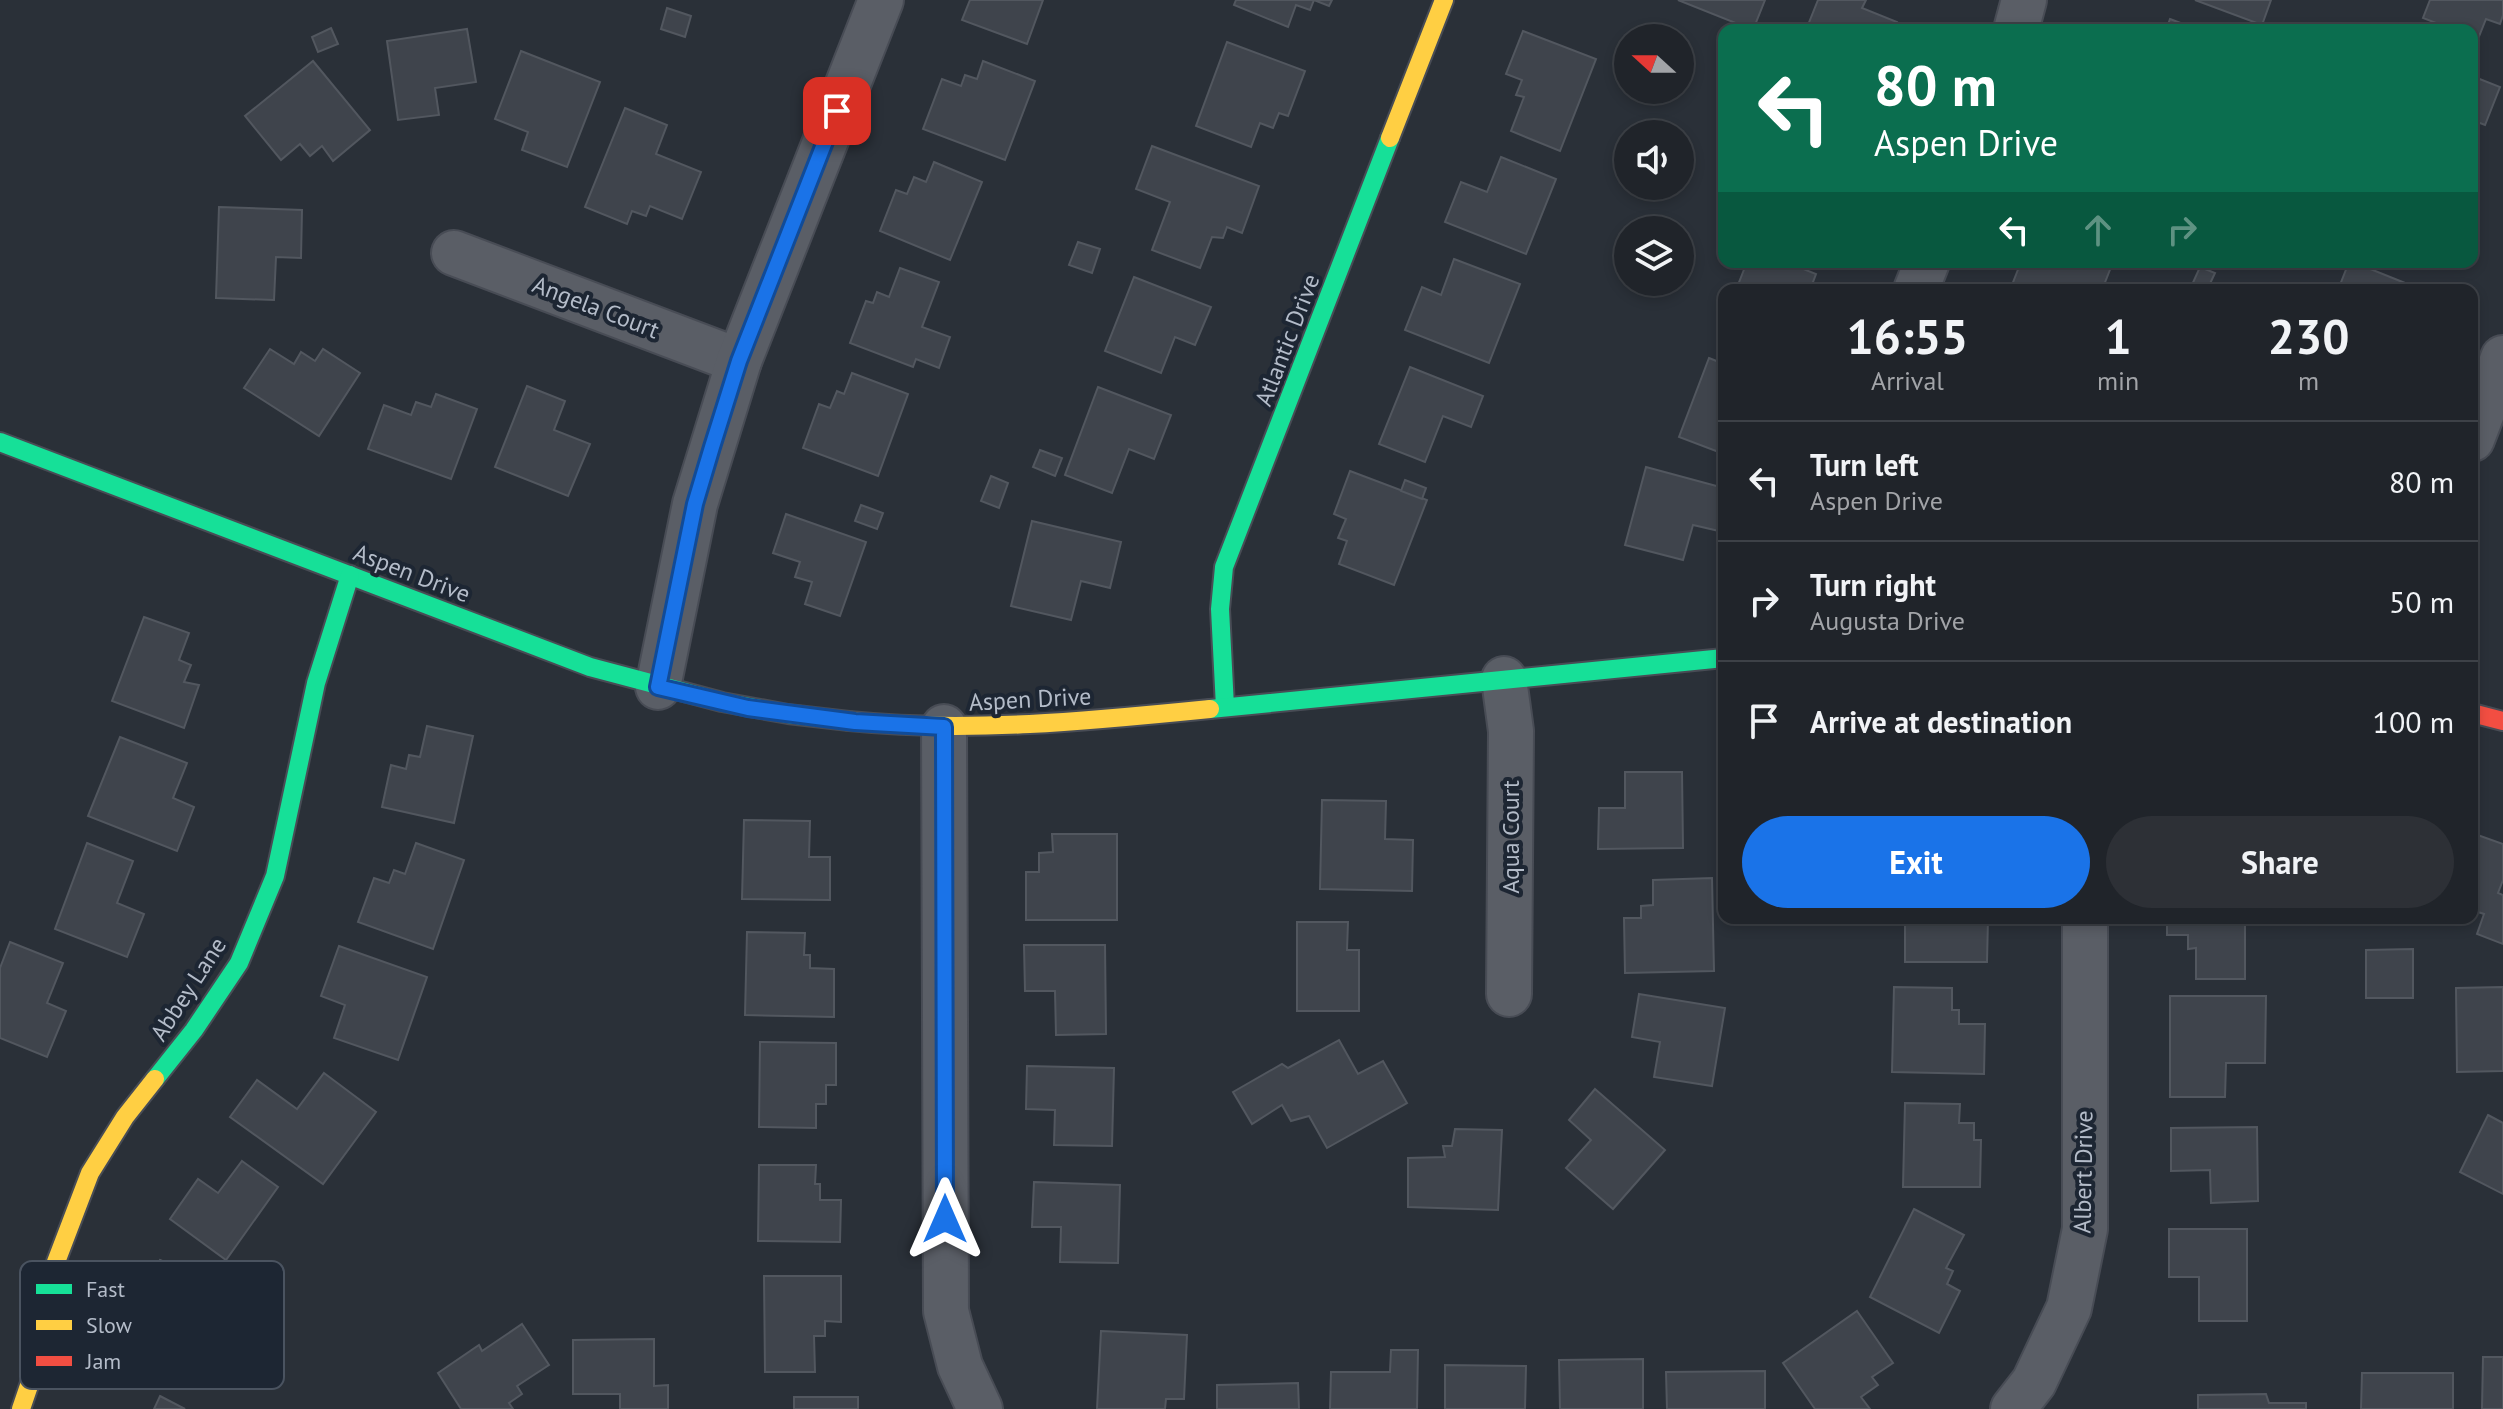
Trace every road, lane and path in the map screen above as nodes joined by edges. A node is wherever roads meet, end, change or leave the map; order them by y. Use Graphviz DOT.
graph roads {
  1 [pos="881,0"];
  2 [pos="1444,0"];
  3 [pos="2024,0"];
  4 [pos="2018,24"];
  5 [pos="454,253"];
  6 [pos="2503,358"];
  7 [pos="739,361"];
  8 [pos="2478,423"];
  9 [pos="0,442"];
  10 [pos="350,575"];
  11 [pos="1718,659"];
  12 [pos="1504,679"];
  13 [pos="658,687"];
  14 [pos="1225,707"];
  15 [pos="2478,715"];
  16 [pos="2503,721"];
  17 [pos="944,727"];
  18 [pos="2085,924"];
  19 [pos="1509,994"];
  20 [pos="56,1261"];
  21 [pos="28,1389"];
  22 [pos="21,1409"];
  23 [pos="980,1409"];
  24 [pos="2013,1409"];
  1 -- 7 [label="street"];
  2 -- 14 [label="street, Atlantic Drive"];
  3 -- 4 [label="street"];
  5 -- 7 [label="street, Angela Court"];
  6 -- 8 [label="street"];
  7 -- 13 [label="street"];
  9 -- 10 [label="street, Aspen Drive"];
  10 -- 13 [label="street, Aspen Drive"];
  10 -- 20 [label="street, Abbey Lane"];
  11 -- 12 [label="street, Aspen Drive"];
  12 -- 14 [label="street, Aspen Drive"];
  12 -- 19 [label="street, Aqua Court"];
  13 -- 17 [label="street, Aspen Drive"];
  14 -- 17 [label="street, Aspen Drive"];
  15 -- 16 [label="street"];
  17 -- 23 [label="street"];
  18 -- 24 [label="street, Albert Drive"];
  21 -- 22 [label="street, Abbey Lane"];
}
